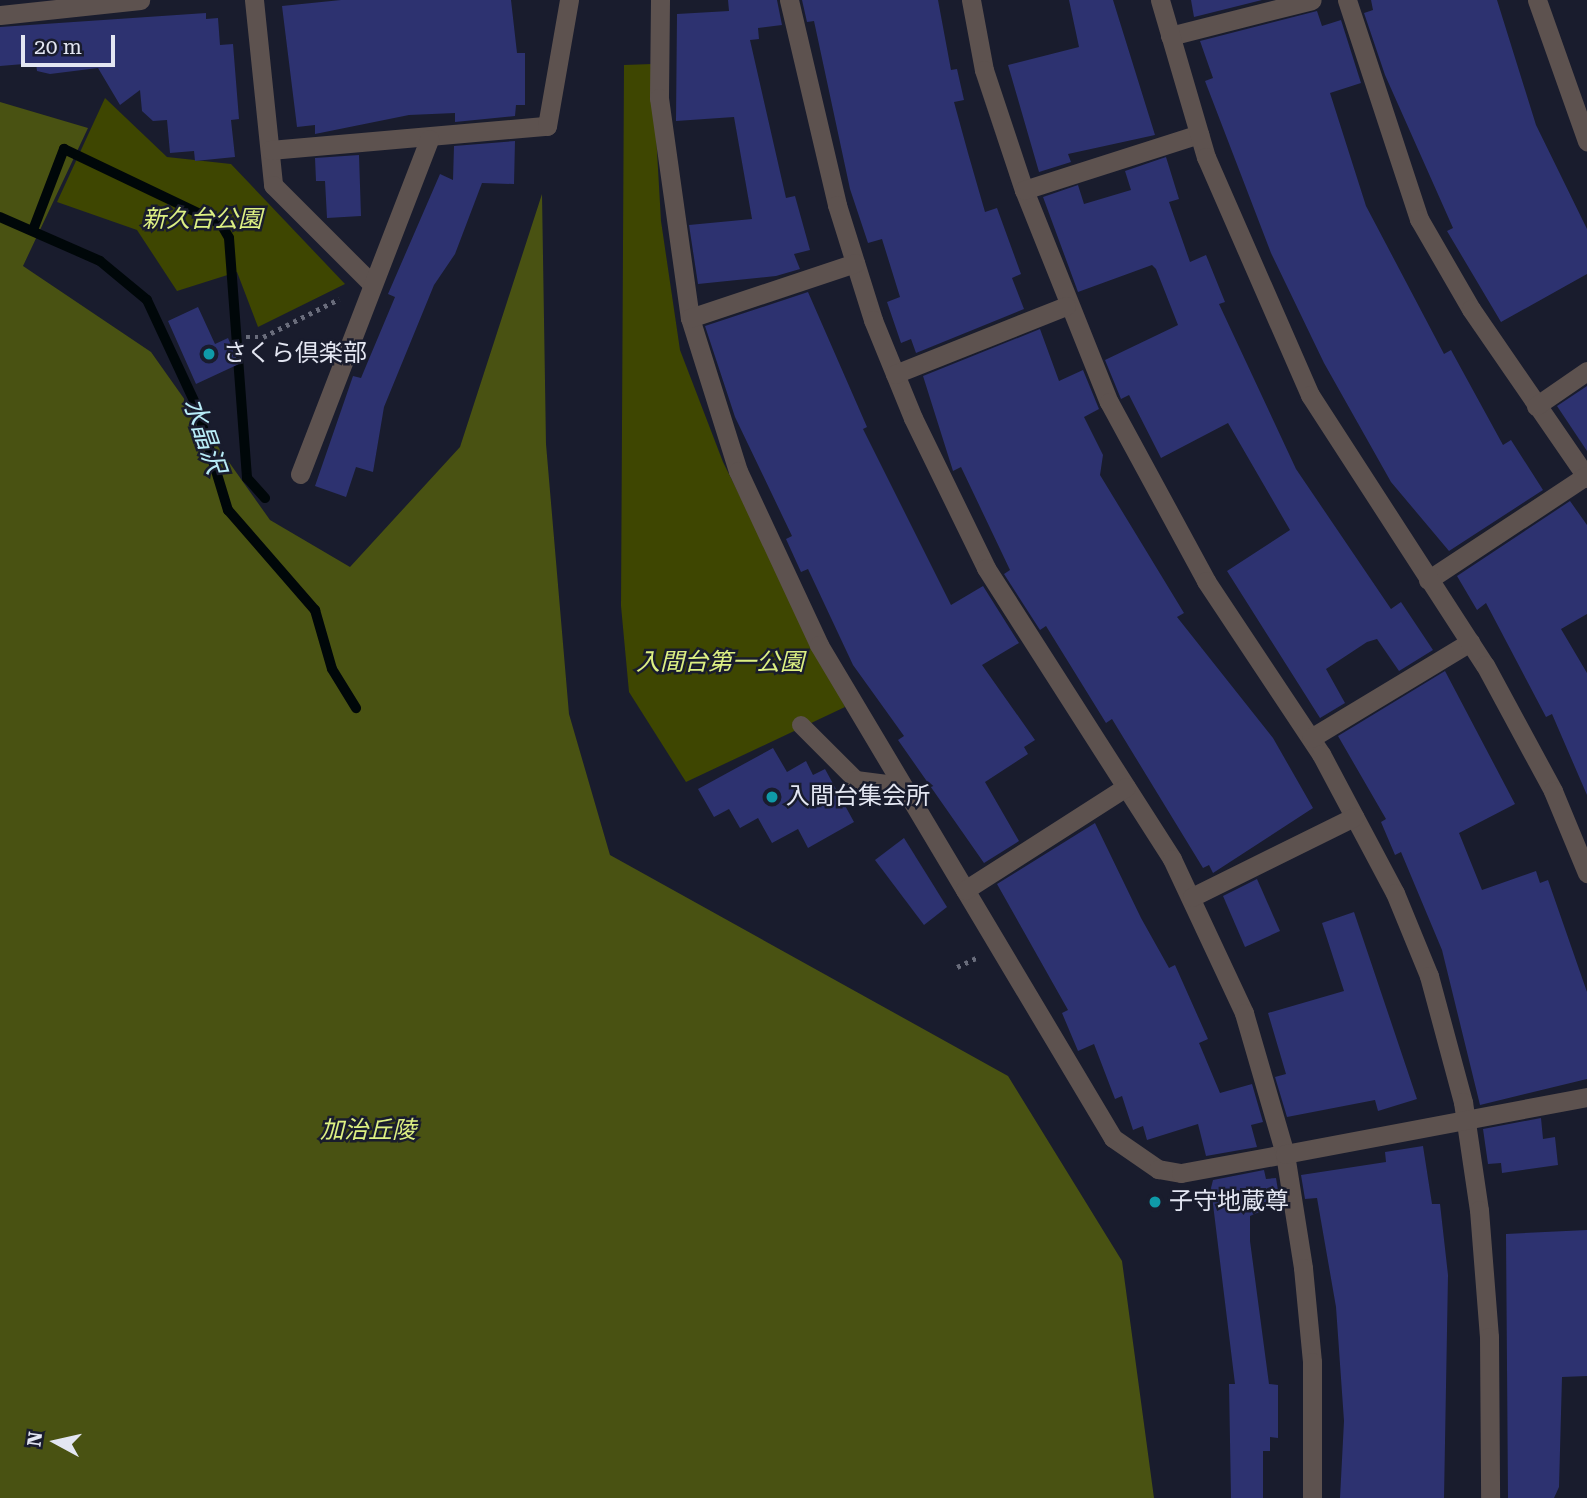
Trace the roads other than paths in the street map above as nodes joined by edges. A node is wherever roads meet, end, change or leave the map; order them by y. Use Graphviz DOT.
graph roads {
  1 [pos="140,0"];
  2 [pos="254,0"];
  3 [pos="569,0"];
  4 [pos="660,0"];
  5 [pos="789,0"];
  6 [pos="971,0"];
  7 [pos="1160,0"];
  8 [pos="1312,0"];
  9 [pos="1347,0"];
  10 [pos="1537,0"];
  11 [pos="0,15"];
  12 [pos="1170,36"];
  13 [pos="1199,134"];
  14 [pos="429,139"];
  15 [pos="1587,141"];
  16 [pos="270,150"];
  17 [pos="1024,190"];
  18 [pos="855,263"];
  19 [pos="371,282"];
  20 [pos="1066,306"];
  21 [pos="690,318"];
  22 [pos="1587,371"];
  23 [pos="895,374"];
  24 [pos="1536,406"];
  25 [pos="300,474"];
  26 [pos="1586,477"];
  27 [pos="1428,580"];
  28 [pos="1470,642"];
  29 [pos="801,725"];
  30 [pos="1311,738"];
  31 [pos="902,786"];
  32 [pos="1126,787"];
  33 [pos="1354,817"];
  34 [pos="1587,873"];
  35 [pos="965,890"];
  36 [pos="1192,898"];
  37 [pos="1587,1097"];
  38 [pos="1466,1122"];
  39 [pos="1285,1154"];
  40 [pos="1312,1498"];
  41 [pos="1490,1498"];
  1 -- 11 [label="street"];
  2 -- 16 [label="street"];
  3 -- 14 [label="street"];
  4 -- 21 [label="street"];
  5 -- 18 [label="street"];
  6 -- 17 [label="street"];
  7 -- 12 [label="street"];
  8 -- 12 [label="street"];
  9 -- 24 [label="street"];
  10 -- 15 [label="street"];
  12 -- 13 [label="street"];
  13 -- 17 [label="street"];
  13 -- 27 [label="street"];
  14 -- 16 [label="street"];
  14 -- 19 [label="street"];
  16 -- 19 [label="street"];
  17 -- 20 [label="street"];
  18 -- 21 [label="street"];
  18 -- 23 [label="street"];
  19 -- 25 [label="street"];
  20 -- 23 [label="street"];
  20 -- 30 [label="street"];
  21 -- 31 [label="street"];
  22 -- 24 [label="street"];
  23 -- 32 [label="street"];
  24 -- 26 [label="street"];
  26 -- 27 [label="street"];
  27 -- 28 [label="street"];
  28 -- 30 [label="street"];
  28 -- 34 [label="street"];
  29 -- 31 [label="lane"];
  30 -- 33 [label="street"];
  31 -- 35 [label="street"];
  32 -- 35 [label="street"];
  32 -- 36 [label="street"];
  33 -- 36 [label="street"];
  33 -- 38 [label="street"];
  35 -- 39 [label="street"];
  36 -- 39 [label="street"];
  37 -- 38 [label="street"];
  38 -- 39 [label="street"];
  38 -- 41 [label="street"];
  39 -- 40 [label="street"];
}
